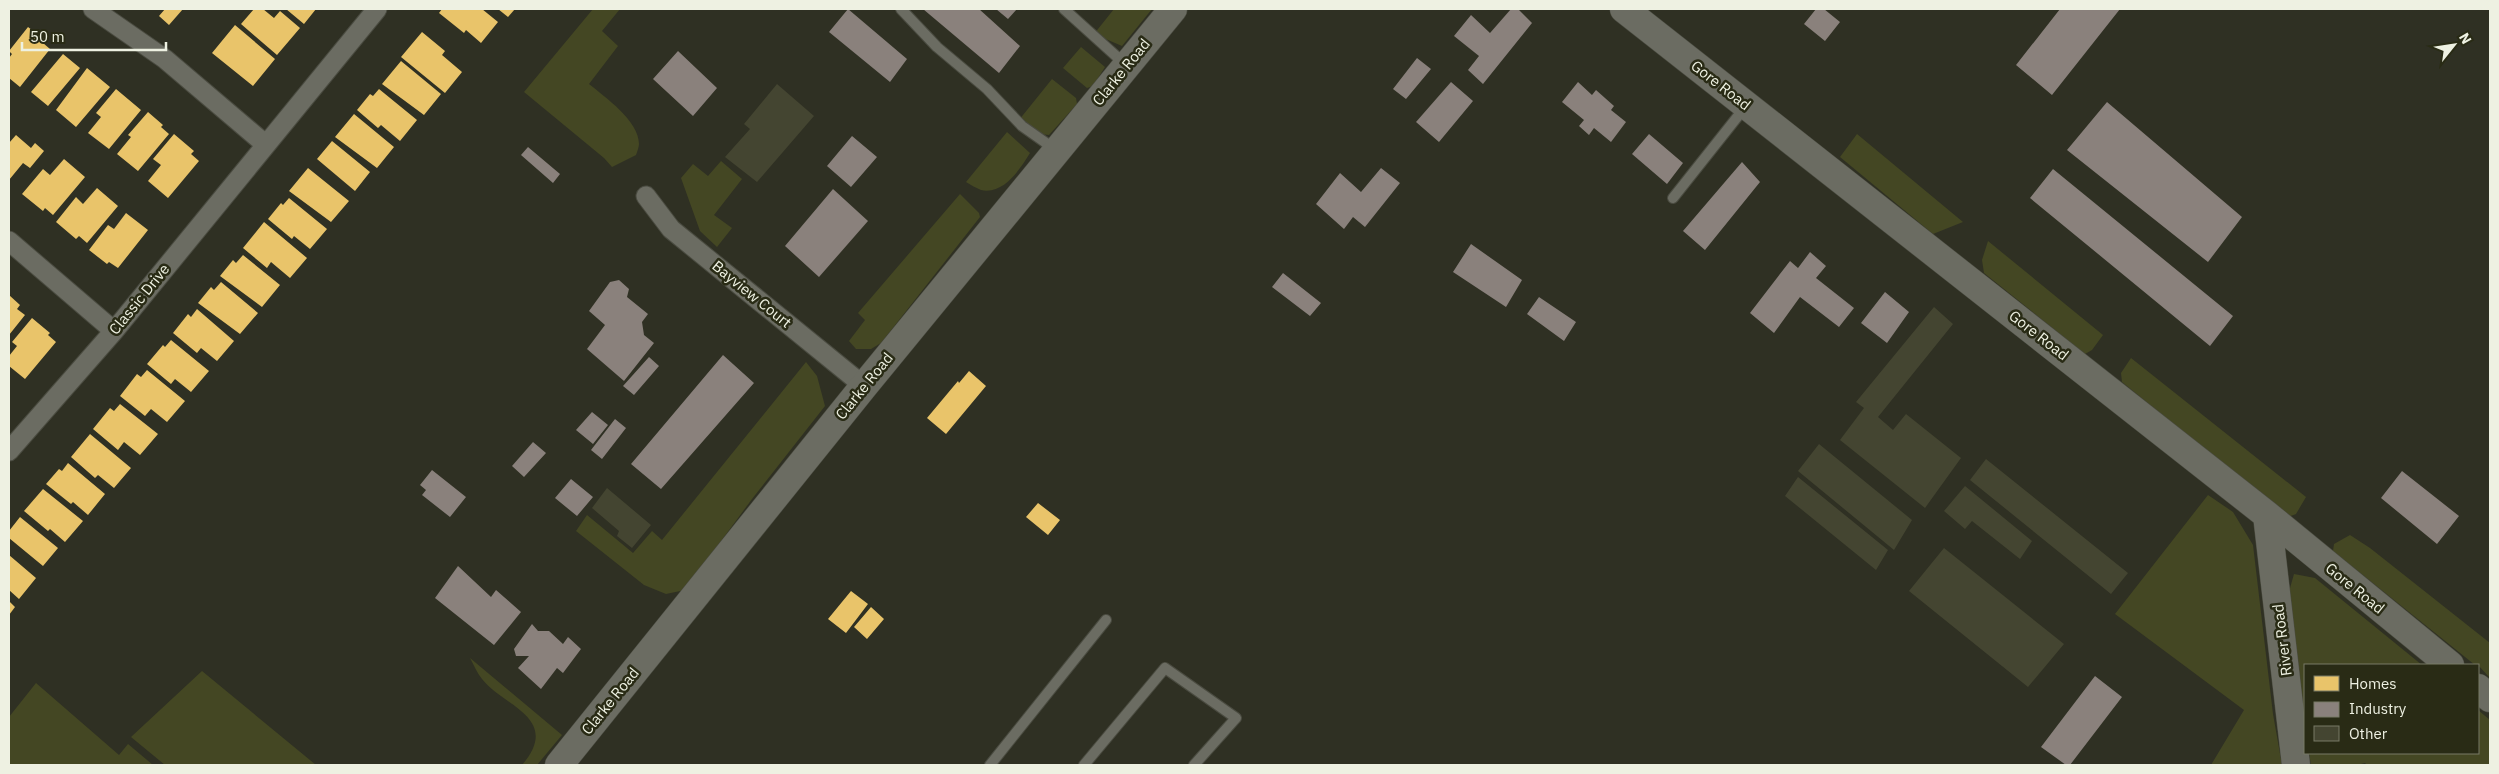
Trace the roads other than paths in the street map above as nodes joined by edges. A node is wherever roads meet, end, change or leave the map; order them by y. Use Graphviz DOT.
graph roads {
  1 [pos="93,9"];
  2 [pos="377,9"];
  3 [pos="901,9"];
  4 [pos="1064,9"];
  5 [pos="1173,9"];
  6 [pos="1624,9"];
  7 [pos="1127,66"];
  8 [pos="1747,106"];
  9 [pos="265,144"];
  10 [pos="1057,151"];
  11 [pos="646,196"];
  12 [pos="1673,198"];
  13 [pos="9,241"];
  14 [pos="114,331"];
  15 [pos="864,386"];
  16 [pos="9,451"];
  17 [pos="2267,515"];
  18 [pos="1106,620"];
  19 [pos="2449,664"];
  20 [pos="2479,689"];
  21 [pos="2490,698"];
  22 [pos="559,765"];
  23 [pos="990,765"];
  24 [pos="1084,765"];
  25 [pos="1194,765"];
  26 [pos="2296,765"];
  1 -- 9 [label="street"];
  2 -- 9 [label="street, Classic Drive"];
  3 -- 10 [label="lane"];
  4 -- 7 [label="lane"];
  5 -- 7 [label="main road, Clarke Road"];
  6 -- 8 [label="main road, Gore Road"];
  7 -- 10 [label="main road, Clarke Road"];
  8 -- 12 [label="lane"];
  8 -- 17 [label="main road, Gore Road"];
  9 -- 14 [label="street, Classic Drive"];
  10 -- 15 [label="main road, Clarke Road"];
  11 -- 15 [label="street, Bayview Court"];
  13 -- 14 [label="street"];
  14 -- 16 [label="street, Classic Drive"];
  15 -- 22 [label="main road, Clarke Road"];
  17 -- 19 [label="main road, Gore Road"];
  17 -- 26 [label="main road, River Road"];
  18 -- 23 [label="lane"];
  20 -- 21 [label="main road"];
  24 -- 25 [label="lane"];
}
